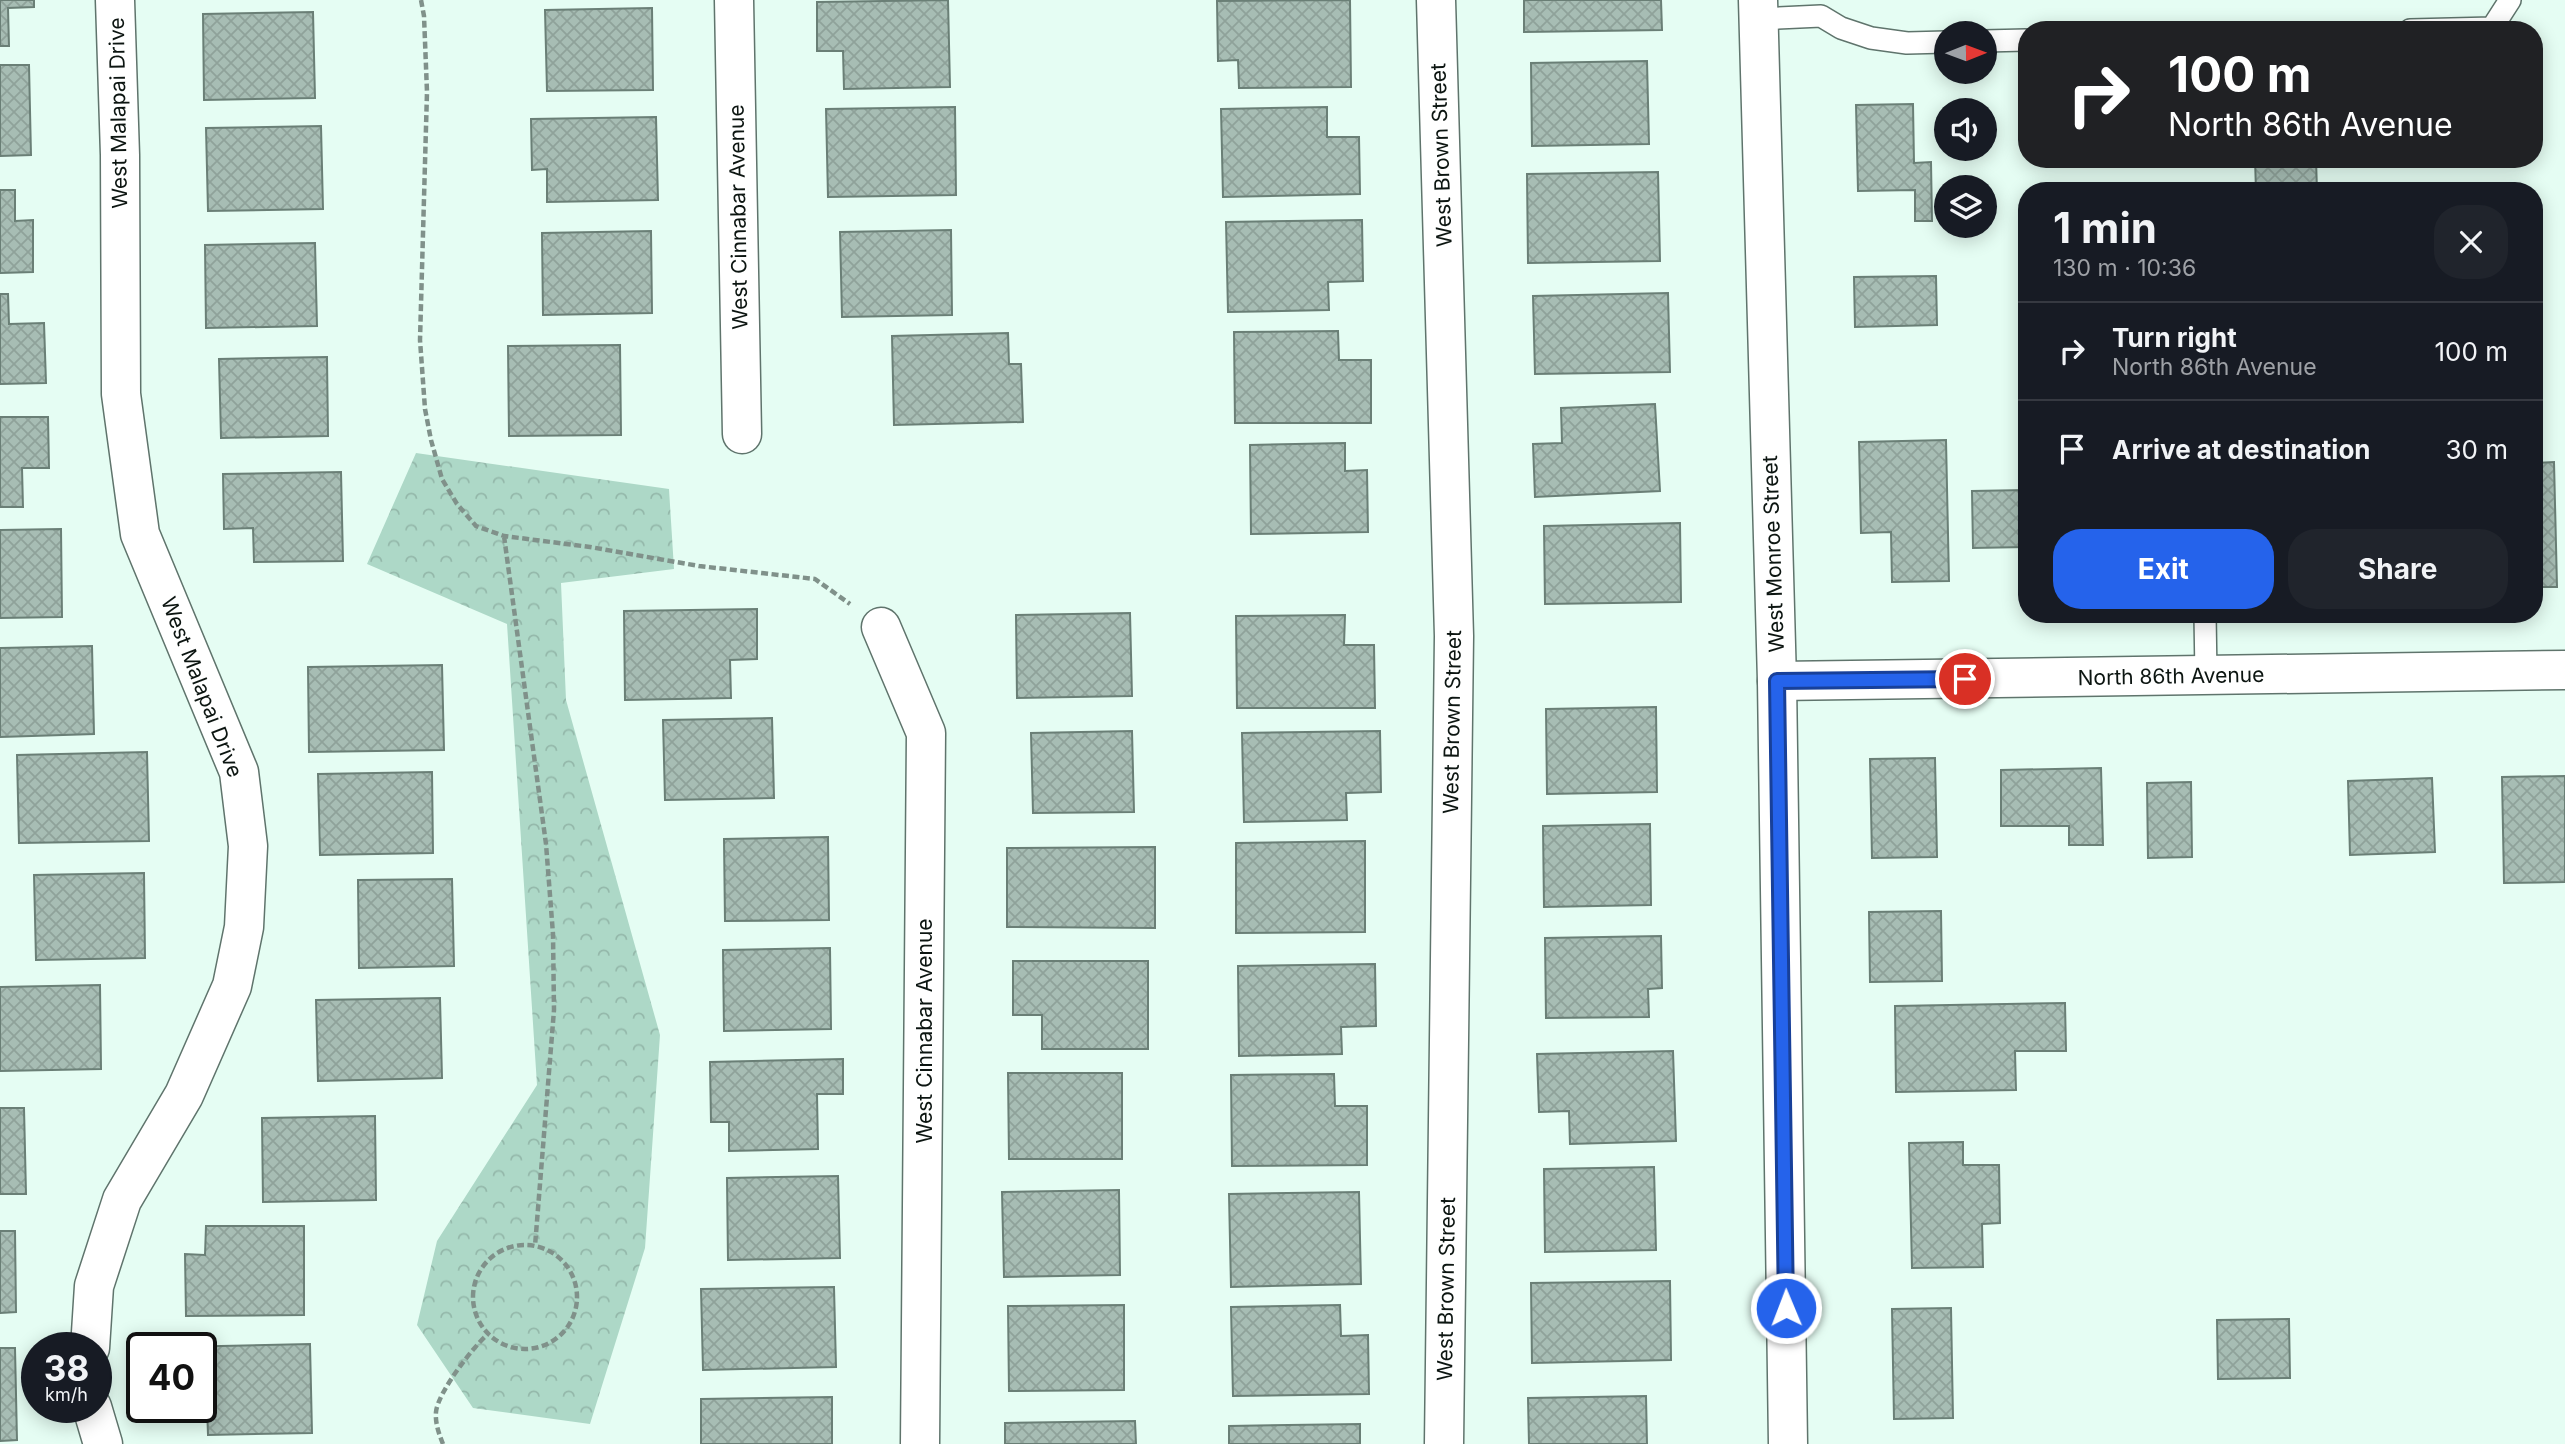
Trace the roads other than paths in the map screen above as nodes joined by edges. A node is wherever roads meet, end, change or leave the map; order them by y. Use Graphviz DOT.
graph roads {
  1 [pos="115,0"];
  2 [pos="734,0"];
  3 [pos="1436,0"];
  4 [pos="2510,0"];
  5 [pos="1759,10"];
  6 [pos="2496,21"];
  7 [pos="2018,40"];
  8 [pos="1997,41"];
  9 [pos="1934,42"];
  10 [pos="742,434"];
  11 [pos="2205,623"];
  12 [pos="881,627"];
  13 [pos="2565,670"];
  14 [pos="2206,676"];
  15 [pos="1777,681"];
  16 [pos="91,1332"];
  17 [pos="97,1423"];
  18 [pos="103,1444"];
  19 [pos="920,1444"];
  20 [pos="1444,1444"];
  21 [pos="1788,1444"];
  1 -- 16 [label="street, West Malapai Drive"];
  2 -- 10 [label="street, West Cinnabar Avenue"];
  3 -- 20 [label="street, West Brown Street"];
  4 -- 6 [label="lane"];
  5 -- 9 [label="lane"];
  5 -- 15 [label="street, West Monroe Street"];
  7 -- 8 [label="lane"];
  11 -- 14 [label="lane"];
  12 -- 19 [label="street, West Cinnabar Avenue"];
  13 -- 14 [label="street, North 86th Avenue"];
  14 -- 15 [label="street, North 86th Avenue"];
  15 -- 21 [label="street, West Monroe Street"];
  17 -- 18 [label="street"];
}
